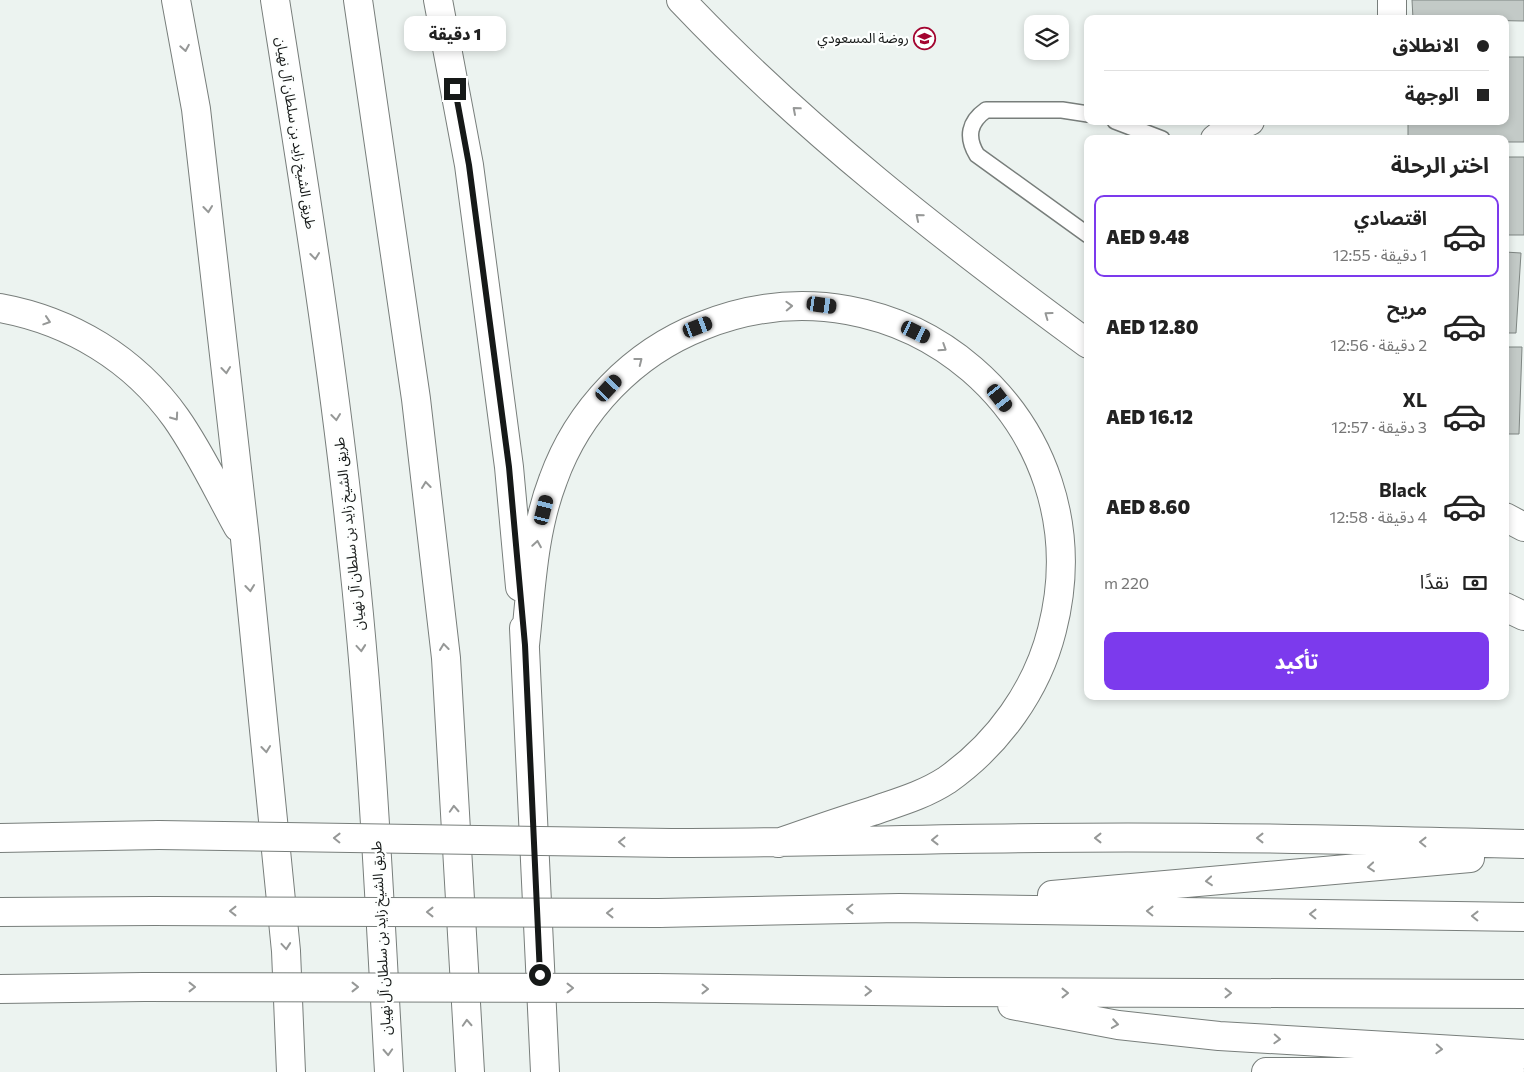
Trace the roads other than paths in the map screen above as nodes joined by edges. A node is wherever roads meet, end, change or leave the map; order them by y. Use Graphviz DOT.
graph roads {
  1 [pos="176,0"];
  2 [pos="275,0"];
  3 [pos="358,0"];
  4 [pos="419,0"];
  5 [pos="438,0"];
  6 [pos="681,0"];
  7 [pos="1392,0"];
  8 [pos="1392,15"];
  9 [pos="451,70"];
  10 [pos="1084,113"];
  11 [pos="1125,125"];
  12 [pos="1241,125"];
  13 [pos="1152,135"];
  14 [pos="1220,135"];
  15 [pos="1084,232"];
  16 [pos="0,308"];
  17 [pos="1084,341"];
  18 [pos="1509,519"];
  19 [pos="1524,527"];
  20 [pos="245,539"];
  21 [pos="1509,609"];
  22 [pos="1524,616"];
  23 [pos="525,645"];
  24 [pos="4,837"];
  25 [pos="778,843"];
  26 [pos="1524,844"];
  27 [pos="1524,854"];
  28 [pos="899,908"];
  29 [pos="0,912"];
  30 [pos="1524,916"];
  31 [pos="0,989"];
  32 [pos="947,992"];
  33 [pos="1524,994"];
  34 [pos="1524,1054"];
  35 [pos="1524,1070"];
  36 [pos="291,1072"];
  37 [pos="389,1072"];
  38 [pos="470,1072"];
  39 [pos="545,1072"];
  40 [pos="1266,1072"];
  1 -- 20 [label="main road, one-way"];
  2 -- 37 [label="main road, طريق الشيخ زايد بن سلطان آل نهيان, one-way"];
  38 -- 3 [label="main road, one-way"];
  4 -- 9 [label="main road"];
  5 -- 9 [label="main road"];
  17 -- 6 [label="main road, one-way"];
  7 -- 8 [label="main road"];
  9 -- 23 [label="main road"];
  10 -- 15 [label="lane"];
  11 -- 13 [label="lane"];
  12 -- 14 [label="main road"];
  16 -- 20 [label="main road, one-way"];
  18 -- 19 [label="main road"];
  20 -- 36 [label="main road, one-way"];
  21 -- 22 [label="main road"];
  23 -- 25 [label="main road, one-way"];
  23 -- 39 [label="main road"];
  25 -- 24 [label="main road, one-way, bridge"];
  26 -- 25 [label="main road, one-way"];
  27 -- 28 [label="main road, one-way"];
  28 -- 29 [label="main road, one-way, bridge"];
  30 -- 28 [label="main road, one-way"];
  31 -- 32 [label="main road, one-way, bridge"];
  32 -- 33 [label="main road, one-way"];
  32 -- 34 [label="main road, one-way"];
  35 -- 40 [label="main road"];
}
